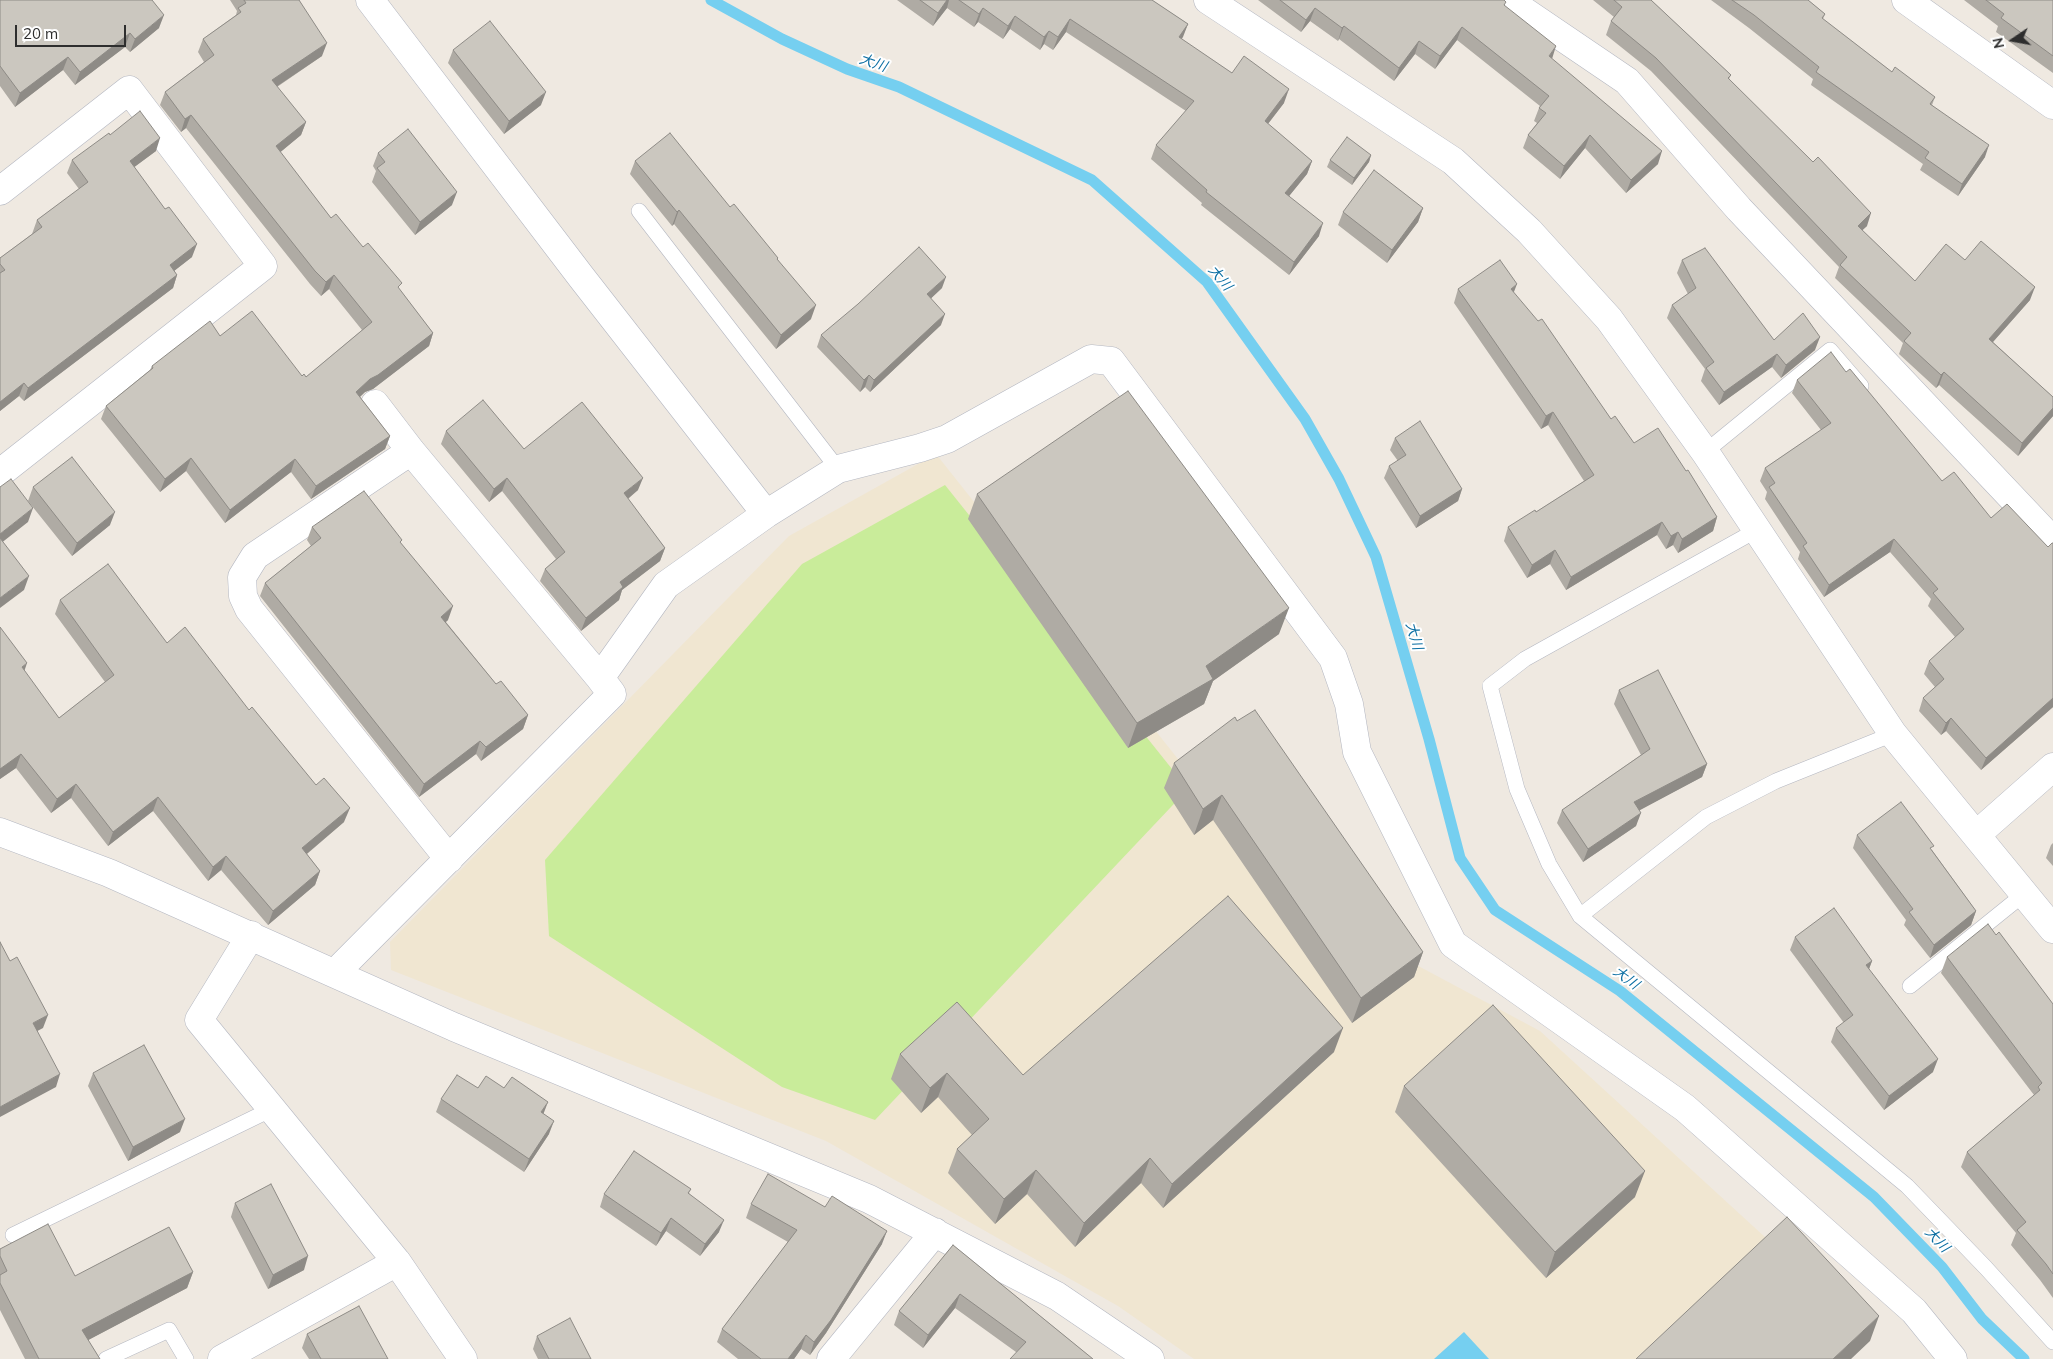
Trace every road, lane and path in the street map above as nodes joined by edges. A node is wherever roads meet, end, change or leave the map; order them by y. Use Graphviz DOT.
graph roads {
  1 [pos="370,0"];
  2 [pos="1208,0"];
  3 [pos="1906,0"];
  4 [pos="1509,1"];
  5 [pos="2053,105"];
  6 [pos="0,190"];
  7 [pos="639,211"];
  8 [pos="1868,394"];
  9 [pos="375,404"];
  10 [pos="411,451"];
  11 [pos="1705,452"];
  12 [pos="838,469"];
  13 [pos="0,473"];
  14 [pos="766,514"];
  15 [pos="1756,530"];
  16 [pos="2053,541"];
  17 [pos="600,678"];
  18 [pos="1893,734"];
  19 [pos="2053,767"];
  20 [pos="0,832"];
  21 [pos="1976,835"];
  22 [pos="449,859"];
  23 [pos="2024,894"];
  24 [pos="1580,916"];
  25 [pos="2053,929"];
  26 [pos="251,935"];
  27 [pos="335,973"];
  28 [pos="1910,986"];
  29 [pos="272,1109"];
  30 [pos="935,1232"];
  31 [pos="12,1235"];
  32 [pos="397,1262"];
  33 [pos="2053,1342"];
  34 [pos="106,1359"];
  35 [pos="186,1359"];
  36 [pos="222,1359"];
  37 [pos="463,1359"];
  38 [pos="831,1359"];
  39 [pos="1150,1359"];
  40 [pos="1953,1359"];
  1 -- 14 [label="street"];
  2 -- 11 [label="street"];
  3 -- 5 [label="street"];
  4 -- 16 [label="street"];
  6 -- 13 [label="street"];
  7 -- 12 [label="lane"];
  8 -- 11 [label="lane"];
  9 -- 10 [label="street"];
  10 -- 17 [label="street"];
  10 -- 22 [label="street"];
  11 -- 15 [label="street"];
  12 -- 14 [label="street"];
  12 -- 40 [label="street"];
  14 -- 17 [label="street"];
  15 -- 18 [label="street"];
  15 -- 24 [label="lane"];
  17 -- 22 [label="street"];
  18 -- 21 [label="street"];
  18 -- 24 [label="lane"];
  19 -- 21 [label="street"];
  20 -- 26 [label="street"];
  21 -- 23 [label="street"];
  22 -- 27 [label="street"];
  23 -- 25 [label="street"];
  23 -- 28 [label="lane"];
  24 -- 33 [label="lane"];
  26 -- 27 [label="street"];
  26 -- 29 [label="street"];
  27 -- 30 [label="street"];
  29 -- 31 [label="lane"];
  29 -- 32 [label="street"];
  30 -- 38 [label="street"];
  30 -- 39 [label="street"];
  32 -- 36 [label="street"];
  32 -- 37 [label="street"];
  34 -- 35 [label="lane"];
}
